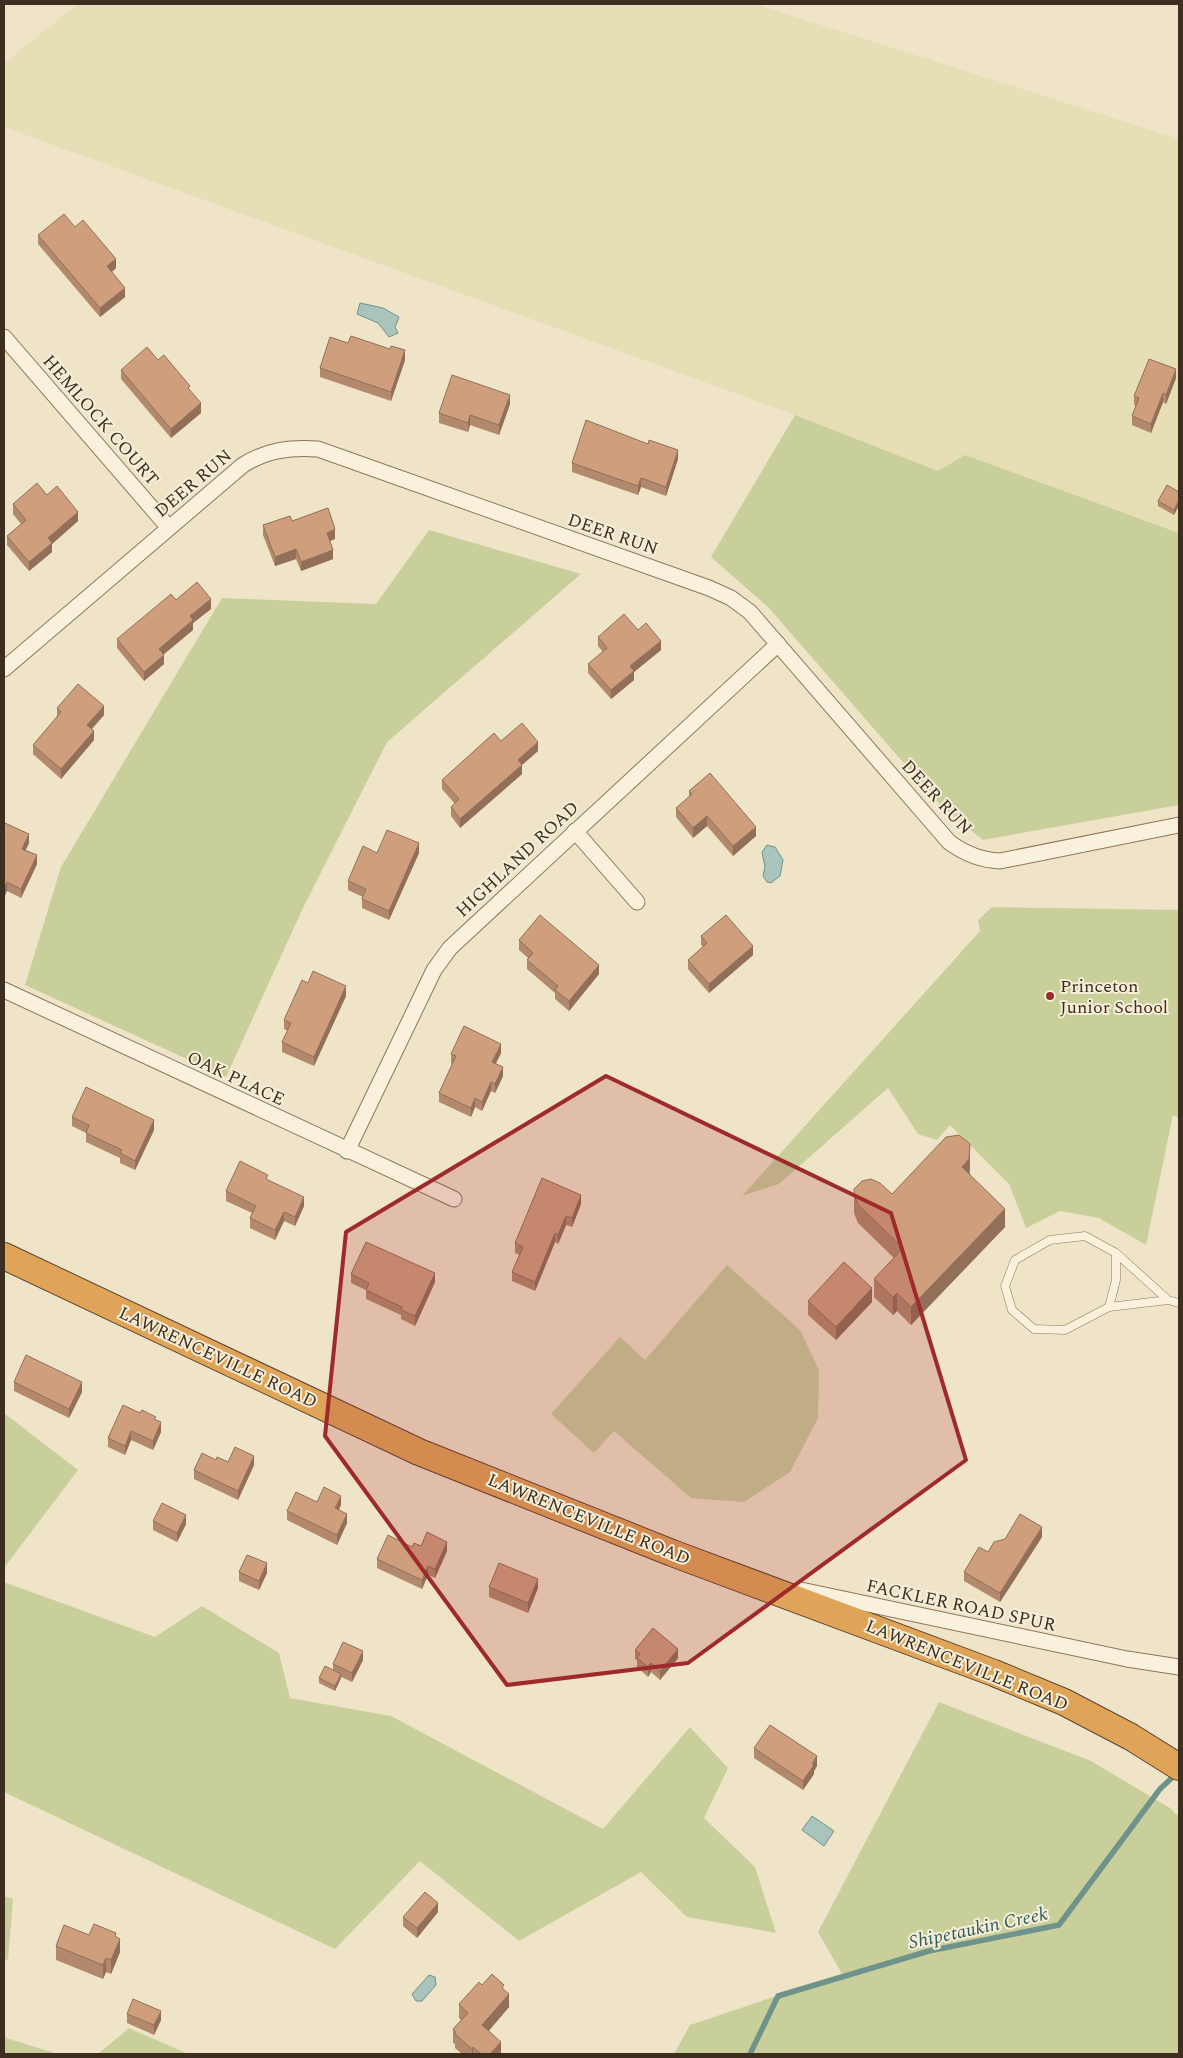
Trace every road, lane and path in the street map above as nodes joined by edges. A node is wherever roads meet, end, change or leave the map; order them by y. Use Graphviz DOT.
graph roads {
  1 [pos="4,337"];
  2 [pos="169,528"];
  3 [pos="778,644"];
  4 [pos="4,669"];
  5 [pos="1179,826"];
  6 [pos="575,831"];
  7 [pos="638,902"];
  8 [pos="4,990"];
  9 [pos="347,1151"];
  10 [pos="454,1200"];
  11 [pos="1116,1253"];
  12 [pos="4,1256"];
  13 [pos="1168,1300"];
  14 [pos="1179,1303"];
  15 [pos="1109,1307"];
  16 [pos="736,1577"];
  17 [pos="1179,1668"];
  18 [pos="1174,1763"];
  1 -- 2 [label="street, HEMLOCK COURT"];
  2 -- 3 [label="street, DEER RUN"];
  2 -- 4 [label="street, DEER RUN"];
  3 -- 5 [label="street, DEER RUN"];
  3 -- 6 [label="street, HIGHLAND ROAD"];
  6 -- 7 [label="street"];
  6 -- 9 [label="street, HIGHLAND ROAD"];
  8 -- 9 [label="street, OAK PLACE"];
  9 -- 10 [label="street, OAK PLACE"];
  11 -- 13 [label="lane"];
  11 -- 15 [label="lane"];
  11 -- 15 [label="lane"];
  12 -- 16 [label="highway, LAWRENCEVILLE ROAD"];
  13 -- 14 [label="lane"];
  13 -- 15 [label="lane"];
  16 -- 17 [label="street, FACKLER ROAD SPUR"];
  16 -- 18 [label="highway, LAWRENCEVILLE ROAD"];
}
